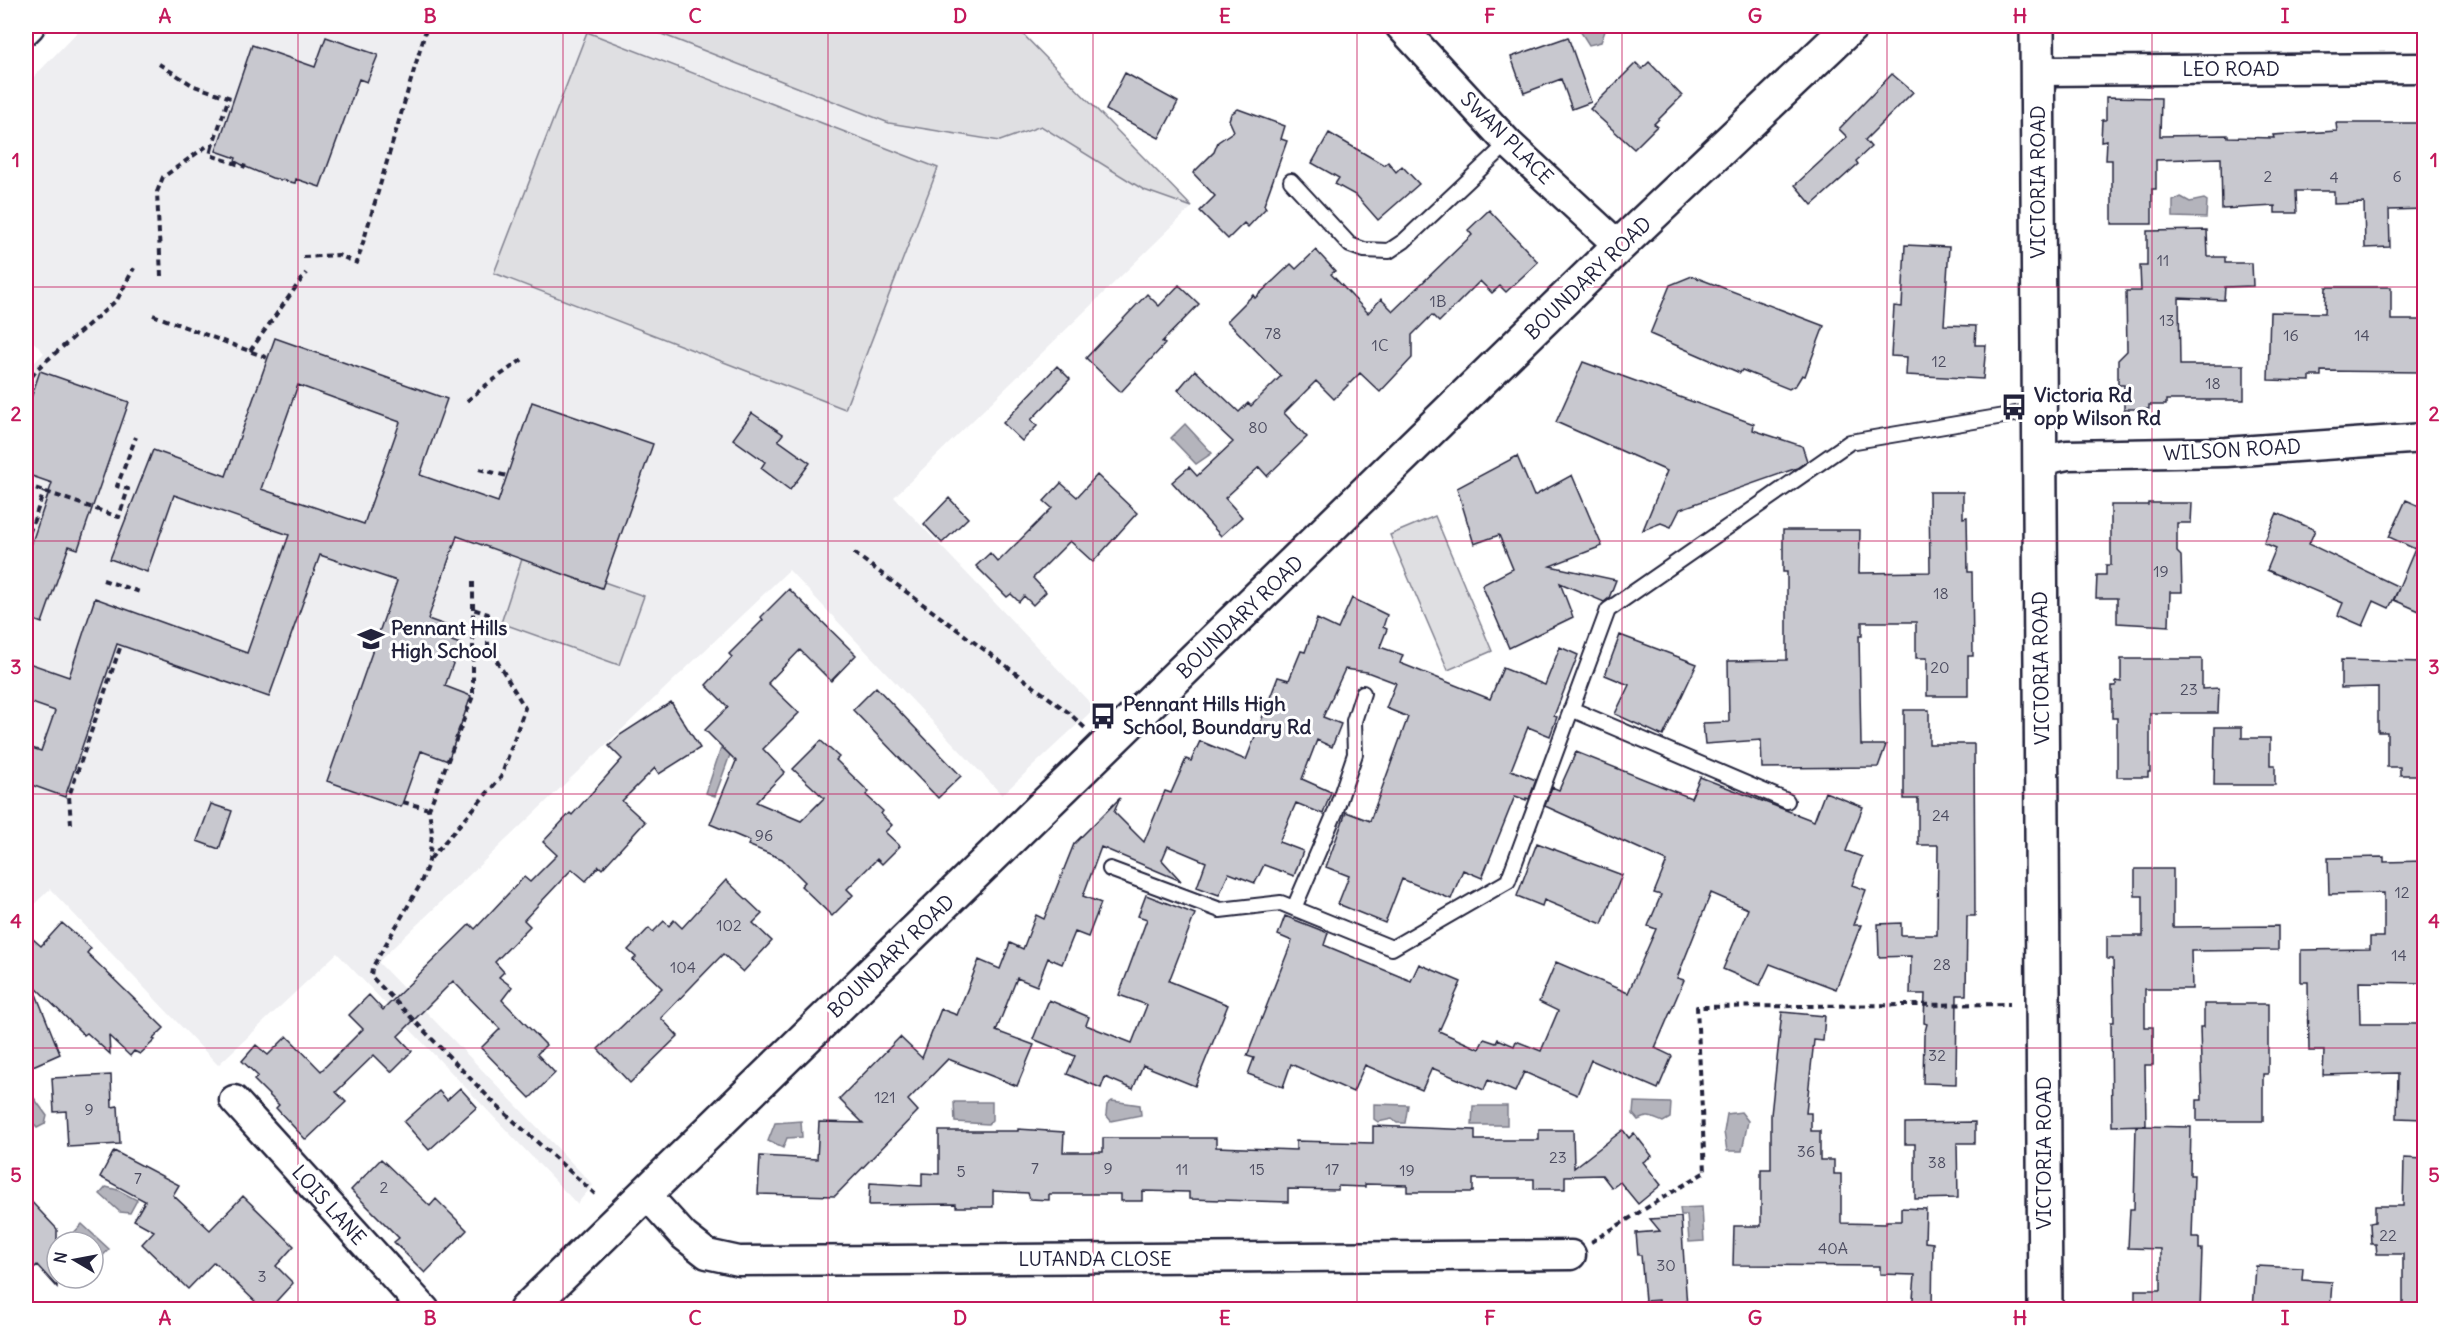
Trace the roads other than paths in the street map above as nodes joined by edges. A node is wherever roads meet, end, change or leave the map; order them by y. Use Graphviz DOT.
graph roads {
  1 [pos="30,26"];
  2 [pos="1400,26"];
  3 [pos="1851,26"];
  4 [pos="2037,26"];
  5 [pos="26,30"];
  6 [pos="2424,68"];
  7 [pos="2037,71"];
  8 [pos="1508,143"];
  9 [pos="1291,181"];
  10 [pos="1619,246"];
  11 [pos="2039,410"];
  12 [pos="2424,438"];
  13 [pos="2039,462"];
  14 [pos="1363,693"];
  15 [pos="1571,710"];
  16 [pos="1787,801"];
  17 [pos="1110,868"];
  18 [pos="1294,908"];
  19 [pos="234,1100"];
  20 [pos="645,1193"];
  21 [pos="1571,1255"];
  22 [pos="425,1310"];
  23 [pos="526,1310"];
  24 [pos="2045,1310"];
  1 -- 5 [label="street"];
  2 -- 8 [label="street, SWAN PLACE"];
  3 -- 10 [label="main road, BOUNDARY ROAD"];
  4 -- 7 [label="main road, VICTORIA ROAD"];
  6 -- 7 [label="street, LEO ROAD"];
  7 -- 11 [label="main road, VICTORIA ROAD"];
  8 -- 9 [label="lane"];
  8 -- 10 [label="street, SWAN PLACE"];
  10 -- 20 [label="main road, BOUNDARY ROAD"];
  11 -- 13 [label="main road, VICTORIA ROAD"];
  11 -- 15 [label="lane"];
  12 -- 13 [label="street, WILSON ROAD"];
  13 -- 24 [label="main road, VICTORIA ROAD"];
  14 -- 18 [label="lane"];
  15 -- 16 [label="lane"];
  15 -- 18 [label="lane"];
  17 -- 18 [label="lane"];
  19 -- 22 [label="street, LOIS LANE"];
  20 -- 21 [label="street, LUTANDA CLOSE"];
  20 -- 23 [label="main road, BOUNDARY ROAD"];
}
